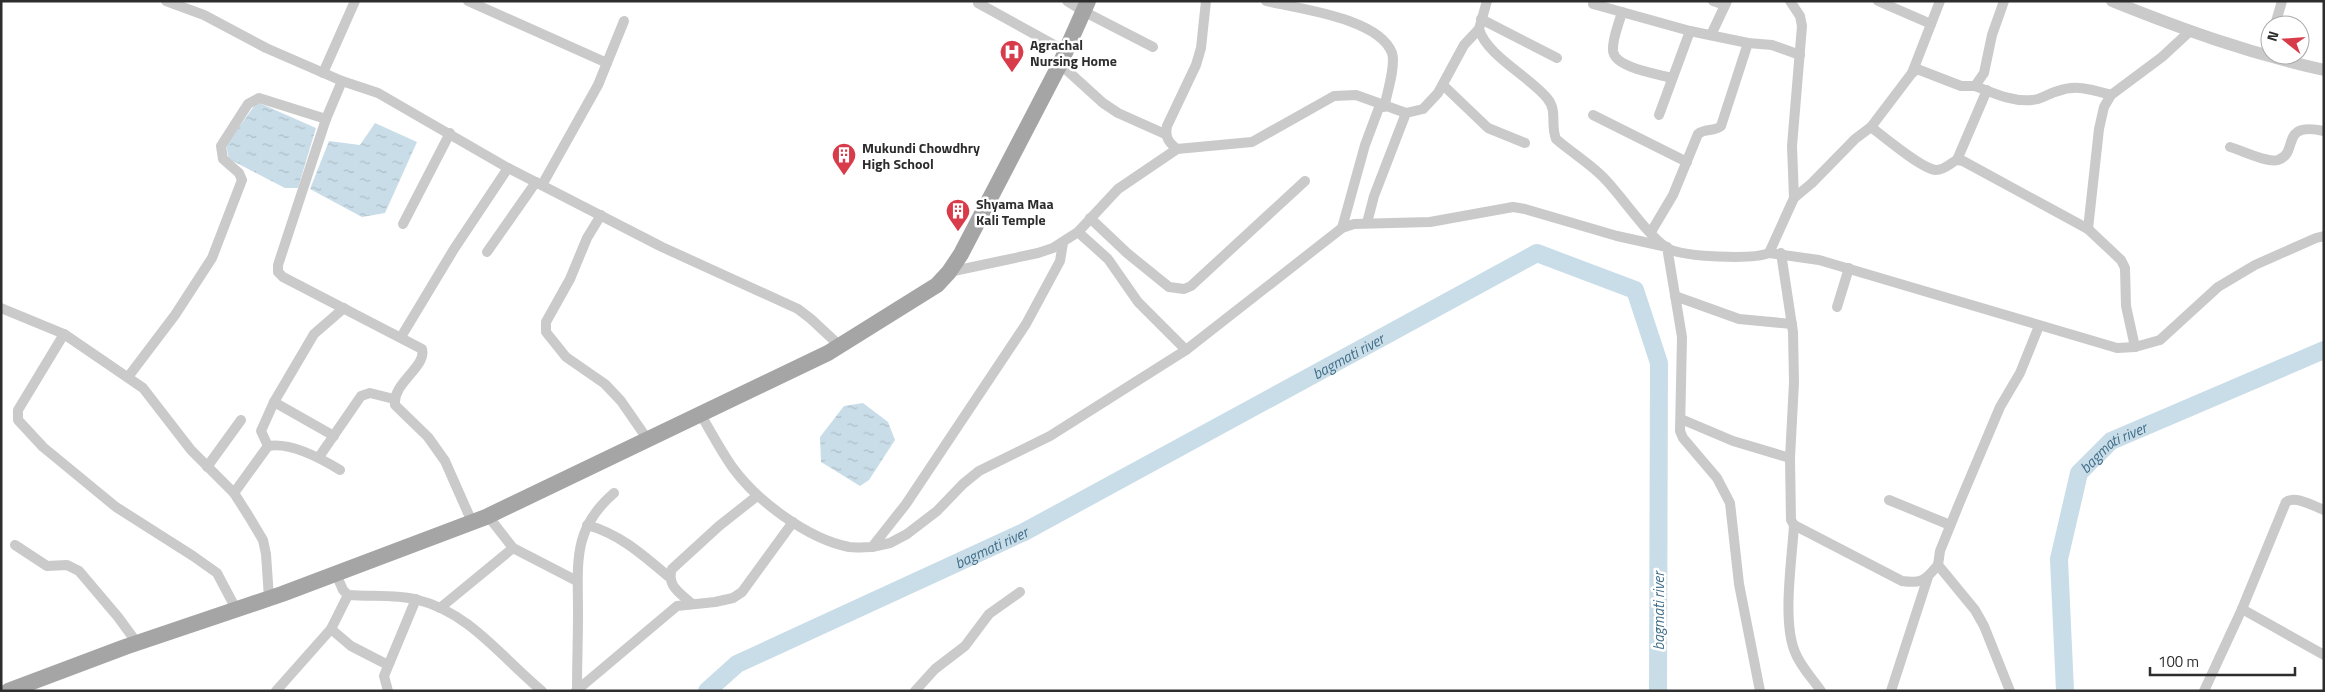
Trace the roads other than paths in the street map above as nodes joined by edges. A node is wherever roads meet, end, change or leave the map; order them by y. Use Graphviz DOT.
graph roads {
  1 [pos="355,1"];
  2 [pos="468,1"];
  3 [pos="1067,1"];
  4 [pos="1206,1"];
  5 [pos="1266,1"];
  6 [pos="1487,1"];
  7 [pos="1713,1"];
  8 [pos="1803,1"];
  9 [pos="1878,1"];
  10 [pos="1940,1"];
  11 [pos="2004,1"];
  12 [pos="2112,1"];
  13 [pos="2282,1"];
  14 [pos="168,2"];
  15 [pos="978,3"];
  16 [pos="1726,3"];
  17 [pos="1593,4"];
  18 [pos="1792,5"];
  19 [pos="1086,6"];
  20 [pos="1622,12"];
  21 [pos="2278,15"];
  22 [pos="624,21"];
  23 [pos="1480,24"];
  24 [pos="1931,24"];
  25 [pos="1690,31"];
  26 [pos="2189,32"];
  27 [pos="1711,35"];
  28 [pos="1748,43"];
  29 [pos="1153,47"];
  30 [pos="2260,50"];
  31 [pos="1800,55"];
  32 [pos="1062,57"];
  33 [pos="1557,58"];
  34 [pos="607,63"];
  35 [pos="2309,65"];
  36 [pos="2324,70"];
  37 [pos="323,73"];
  38 [pos="1912,73"];
  39 [pos="1672,78"];
  40 [pos="342,81"];
  41 [pos="1443,85"];
  42 [pos="1976,86"];
  43 [pos="1987,90"];
  44 [pos="2111,95"];
  45 [pos="1382,106"];
  46 [pos="1406,113"];
  47 [pos="1593,115"];
  48 [pos="1659,115"];
  49 [pos="326,119"];
  50 [pos="1871,127"];
  51 [pos="2324,131"];
  52 [pos="450,133"];
  53 [pos="1165,134"];
  54 [pos="1526,143"];
  55 [pos="2230,146"];
  56 [pos="1176,149"];
  57 [pos="1957,160"];
  58 [pos="1687,162"];
  59 [pos="508,168"];
  60 [pos="1305,181"];
  61 [pos="540,184"];
  62 [pos="1794,198"];
  63 [pos="601,215"];
  64 [pos="1090,218"];
  65 [pos="1367,223"];
  66 [pos="403,224"];
  67 [pos="1342,228"];
  68 [pos="2088,229"];
  69 [pos="1078,232"];
  70 [pos="1651,232"];
  71 [pos="2324,236"];
  72 [pos="1063,242"];
  73 [pos="1667,247"];
  74 [pos="488,252"];
  75 [pos="1769,253"];
  76 [pos="1781,254"];
  77 [pos="1849,268"];
  78 [pos="949,272"];
  79 [pos="1675,296"];
  80 [pos="1837,307"];
  81 [pos="1,308"];
  82 [pos="344,308"];
  83 [pos="1792,324"];
  84 [pos="2039,326"];
  85 [pos="64,334"];
  86 [pos="401,336"];
  87 [pos="840,346"];
  88 [pos="2135,347"];
  89 [pos="1186,350"];
  90 [pos="128,376"];
  91 [pos="394,399"];
  92 [pos="274,402"];
  93 [pos="700,415"];
  94 [pos="1681,419"];
  95 [pos="241,420"];
  96 [pos="334,436"];
  97 [pos="648,440"];
  98 [pos="268,446"];
  99 [pos="319,456"];
  100 [pos="1790,458"];
  101 [pos="207,467"];
  102 [pos="340,470"];
  103 [pos="614,492"];
  104 [pos="234,493"];
  105 [pos="758,496"];
  106 [pos="1889,500"];
  107 [pos="2324,510"];
  108 [pos="488,516"];
  109 [pos="472,522"];
  110 [pos="794,522"];
  111 [pos="588,525"];
  112 [pos="1794,525"];
  113 [pos="1950,525"];
  114 [pos="15,545"];
  115 [pos="872,547"];
  116 [pos="513,548"];
  117 [pos="1938,565"];
  118 [pos="336,574"];
  119 [pos="669,577"];
  120 [pos="1928,577"];
  121 [pos="577,581"];
  122 [pos="1020,592"];
  123 [pos="348,595"];
  124 [pos="269,598"];
  125 [pos="416,599"];
  126 [pos="691,603"];
  127 [pos="440,608"];
  128 [pos="236,609"];
  129 [pos="2242,609"];
  130 [pos="331,629"];
  131 [pos="137,642"];
  132 [pos="2324,655"];
  133 [pos="388,665"];
  134 [pos="577,690"];
  135 [pos="8,691"];
  136 [pos="276,691"];
  137 [pos="388,691"];
  138 [pos="542,691"];
  139 [pos="915,691"];
  140 [pos="1760,691"];
  141 [pos="1821,691"];
  142 [pos="1891,691"];
  143 [pos="2010,691"];
  144 [pos="2204,691"];
  1 -- 37 [label="street"];
  2 -- 34 [label="street"];
  3 -- 19 [label="street"];
  4 -- 53 [label="street"];
  5 -- 45 [label="street"];
  6 -- 23 [label="street"];
  7 -- 16 [label="street"];
  8 -- 18 [label="street"];
  9 -- 24 [label="street"];
  10 -- 24 [label="street"];
  11 -- 42 [label="street"];
  12 -- 26 [label="street"];
  13 -- 21 [label="street"];
  14 -- 37 [label="street"];
  15 -- 32 [label="street"];
  16 -- 27 [label="street"];
  17 -- 20 [label="street"];
  18 -- 31 [label="street"];
  19 -- 29 [label="street"];
  19 -- 32 [label="main road"];
  20 -- 25 [label="street"];
  20 -- 39 [label="street"];
  22 -- 34 [label="street"];
  23 -- 33 [label="street"];
  23 -- 41 [label="street"];
  23 -- 70 [label="street"];
  24 -- 38 [label="street"];
  25 -- 27 [label="street"];
  25 -- 39 [label="street"];
  26 -- 30 [label="street"];
  26 -- 44 [label="street"];
  27 -- 28 [label="street"];
  28 -- 31 [label="street"];
  28 -- 58 [label="street"];
  31 -- 62 [label="street"];
  32 -- 53 [label="street"];
  32 -- 78 [label="main road"];
  34 -- 61 [label="street"];
  35 -- 36 [label="street"];
  37 -- 40 [label="street"];
  38 -- 42 [label="street"];
  38 -- 50 [label="street"];
  39 -- 48 [label="street"];
  40 -- 49 [label="street"];
  40 -- 52 [label="street"];
  41 -- 46 [label="street"];
  41 -- 54 [label="street"];
  42 -- 43 [label="street"];
  43 -- 44 [label="street"];
  43 -- 57 [label="street"];
  44 -- 68 [label="street"];
  45 -- 46 [label="street"];
  45 -- 56 [label="street"];
  45 -- 67 [label="street"];
  46 -- 65 [label="street"];
  47 -- 58 [label="street"];
  49 -- 82 [label="street"];
  49 -- 90 [label="street"];
  50 -- 57 [label="street"];
  50 -- 62 [label="street"];
  51 -- 55 [label="street"];
  52 -- 59 [label="street"];
  52 -- 66 [label="street"];
  53 -- 56 [label="street"];
  56 -- 64 [label="street"];
  57 -- 68 [label="street"];
  58 -- 70 [label="street"];
  59 -- 61 [label="street"];
  59 -- 86 [label="street"];
  60 -- 64 [label="street"];
  61 -- 63 [label="street"];
  61 -- 74 [label="street"];
  62 -- 75 [label="street"];
  63 -- 87 [label="street"];
  63 -- 97 [label="street"];
  64 -- 69 [label="street"];
  65 -- 67 [label="street"];
  65 -- 73 [label="street"];
  67 -- 89 [label="street"];
  68 -- 88 [label="street"];
  69 -- 72 [label="street"];
  69 -- 89 [label="street"];
  70 -- 73 [label="street"];
  71 -- 88 [label="street"];
  72 -- 78 [label="street"];
  72 -- 115 [label="street"];
  73 -- 75 [label="street"];
  73 -- 79 [label="street"];
  75 -- 76 [label="street"];
  76 -- 77 [label="street"];
  76 -- 83 [label="street"];
  77 -- 80 [label="street"];
  77 -- 84 [label="street"];
  78 -- 87 [label="main road"];
  79 -- 83 [label="street"];
  79 -- 94 [label="street"];
  81 -- 85 [label="street"];
  82 -- 86 [label="street"];
  82 -- 92 [label="street"];
  83 -- 100 [label="street"];
  84 -- 88 [label="street"];
  84 -- 113 [label="street"];
  85 -- 90 [label="street"];
  85 -- 128 [label="street"];
  86 -- 91 [label="street"];
  87 -- 93 [label="main road"];
  89 -- 115 [label="street"];
  90 -- 101 [label="street"];
  91 -- 96 [label="street"];
  91 -- 109 [label="street"];
  92 -- 96 [label="street"];
  92 -- 98 [label="street"];
  93 -- 97 [label="main road"];
  93 -- 105 [label="street"];
  94 -- 100 [label="street"];
  94 -- 140 [label="street"];
  95 -- 101 [label="street"];
  96 -- 99 [label="street"];
  97 -- 108 [label="main road"];
  98 -- 99 [label="street"];
  98 -- 104 [label="street"];
  99 -- 102 [label="street"];
  100 -- 112 [label="street"];
  101 -- 104 [label="street"];
  103 -- 111 [label="street"];
  104 -- 124 [label="street"];
  105 -- 110 [label="street"];
  105 -- 119 [label="street"];
  106 -- 113 [label="street"];
  107 -- 129 [label="street"];
  108 -- 109 [label="main road"];
  108 -- 116 [label="street"];
  109 -- 118 [label="main road"];
  110 -- 115 [label="street"];
  110 -- 126 [label="street"];
  111 -- 119 [label="street"];
  111 -- 121 [label="street"];
  112 -- 120 [label="street"];
  112 -- 141 [label="street"];
  113 -- 117 [label="street"];
  114 -- 131 [label="street"];
  116 -- 121 [label="street"];
  116 -- 127 [label="street"];
  117 -- 120 [label="street"];
  117 -- 143 [label="street"];
  118 -- 123 [label="street"];
  118 -- 124 [label="main road"];
  119 -- 126 [label="street"];
  120 -- 142 [label="street"];
  121 -- 134 [label="street"];
  122 -- 139 [label="street"];
  123 -- 125 [label="street"];
  123 -- 130 [label="street"];
  124 -- 128 [label="main road"];
  125 -- 127 [label="street"];
  125 -- 133 [label="street"];
  126 -- 134 [label="street"];
  127 -- 138 [label="street"];
  128 -- 131 [label="main road"];
  129 -- 132 [label="street"];
  129 -- 144 [label="street"];
  130 -- 133 [label="street"];
  130 -- 136 [label="street"];
  131 -- 135 [label="main road"];
  133 -- 137 [label="street"];
}
